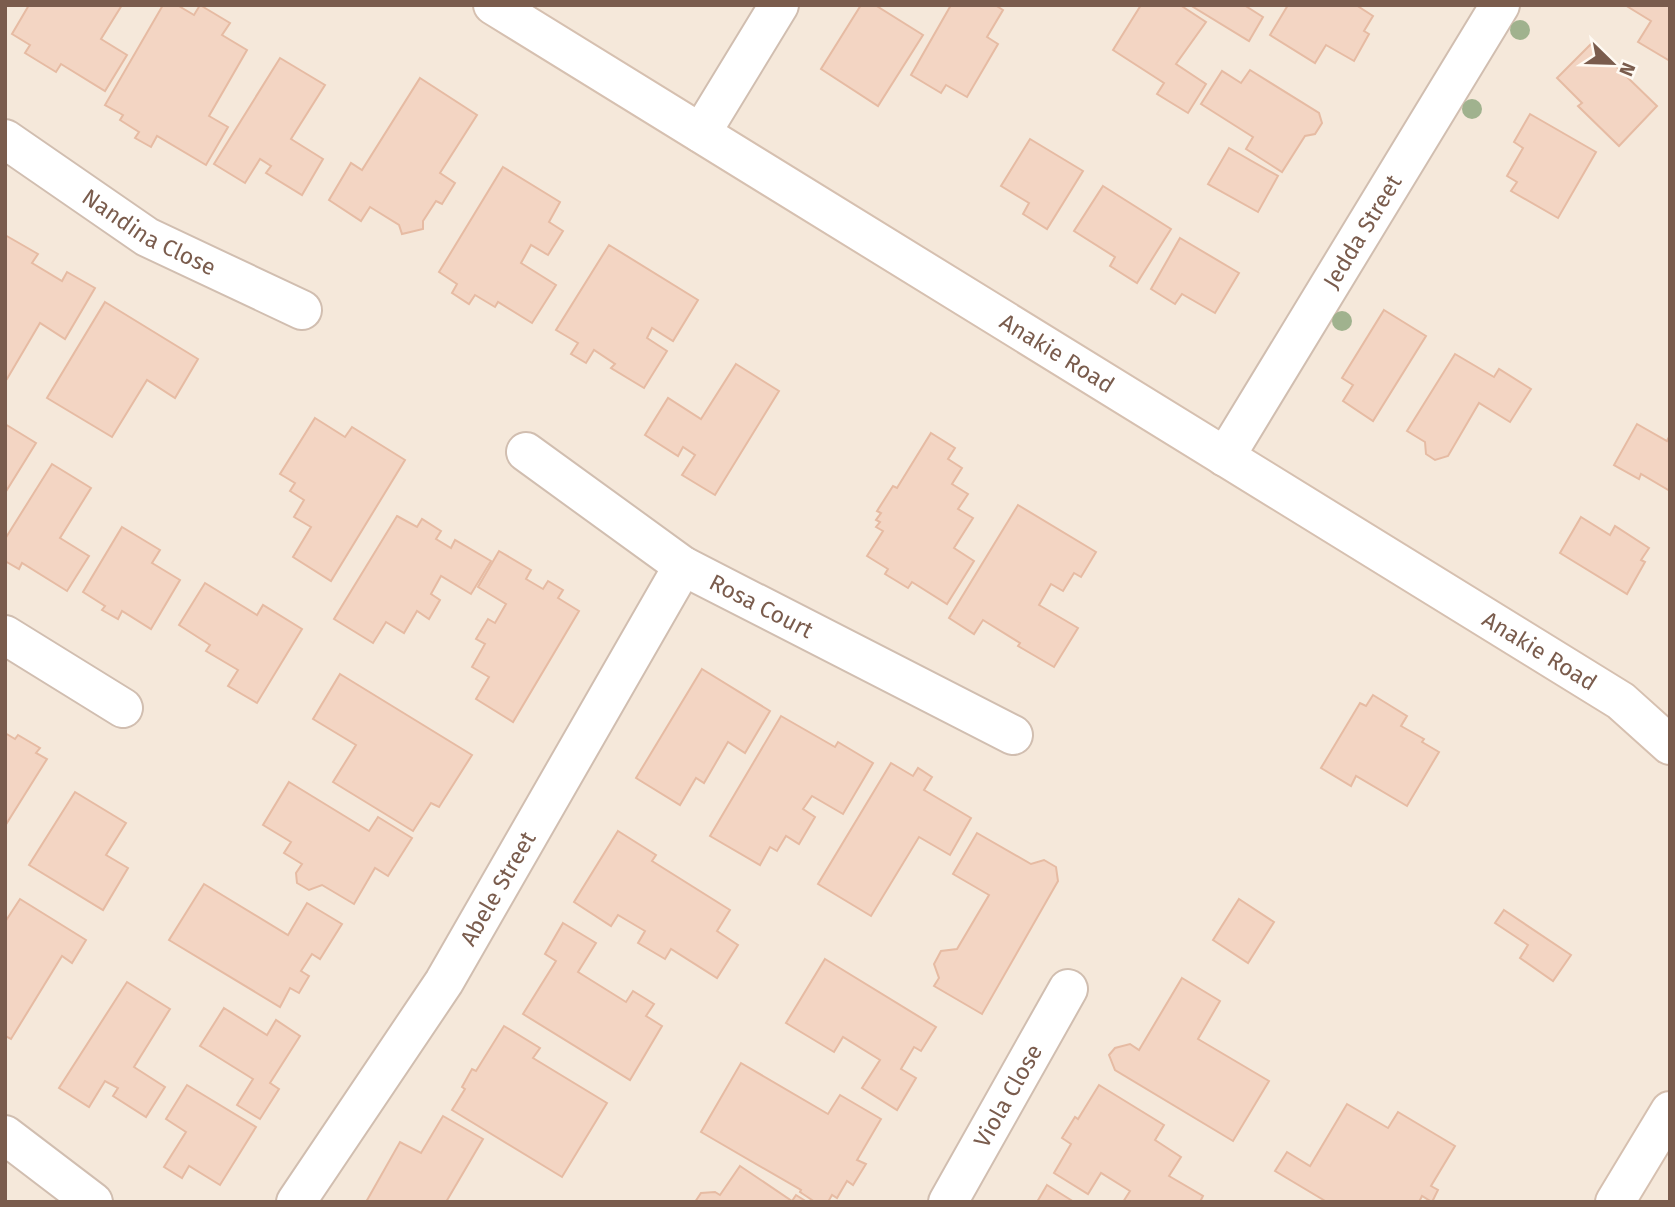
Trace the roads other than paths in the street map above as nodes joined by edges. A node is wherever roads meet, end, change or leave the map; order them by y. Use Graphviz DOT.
graph roads {
  1 [pos="493,5"];
  2 [pos="779,5"];
  3 [pos="1500,5"];
  4 [pos="701,133"];
  5 [pos="5,139"];
  6 [pos="302,310"];
  7 [pos="526,452"];
  8 [pos="1225,457"];
  9 [pos="683,566"];
  10 [pos="5,635"];
  11 [pos="1622,701"];
  12 [pos="123,708"];
  13 [pos="1670,718"];
  14 [pos="1013,735"];
  15 [pos="1670,746"];
  16 [pos="1068,989"];
  17 [pos="1670,1111"];
  18 [pos="5,1135"];
  19 [pos="93,1202"];
  20 [pos="296,1202"];
  21 [pos="948,1202"];
  22 [pos="1615,1202"];
  1 -- 4 [label="street, Anakie Road"];
  2 -- 4 [label="street"];
  3 -- 8 [label="street, Jedda Street"];
  4 -- 8 [label="street, Anakie Road"];
  5 -- 6 [label="street, Nandina Close"];
  7 -- 9 [label="street, Rosa Court"];
  8 -- 11 [label="street, Anakie Road"];
  9 -- 14 [label="street, Rosa Court"];
  9 -- 20 [label="street, Abele Street"];
  10 -- 12 [label="street"];
  11 -- 13 [label="street, Anakie Road"];
  11 -- 15 [label="street, Anakie Road"];
  16 -- 21 [label="street, Viola Close"];
  17 -- 22 [label="street"];
  18 -- 19 [label="street"];
}
